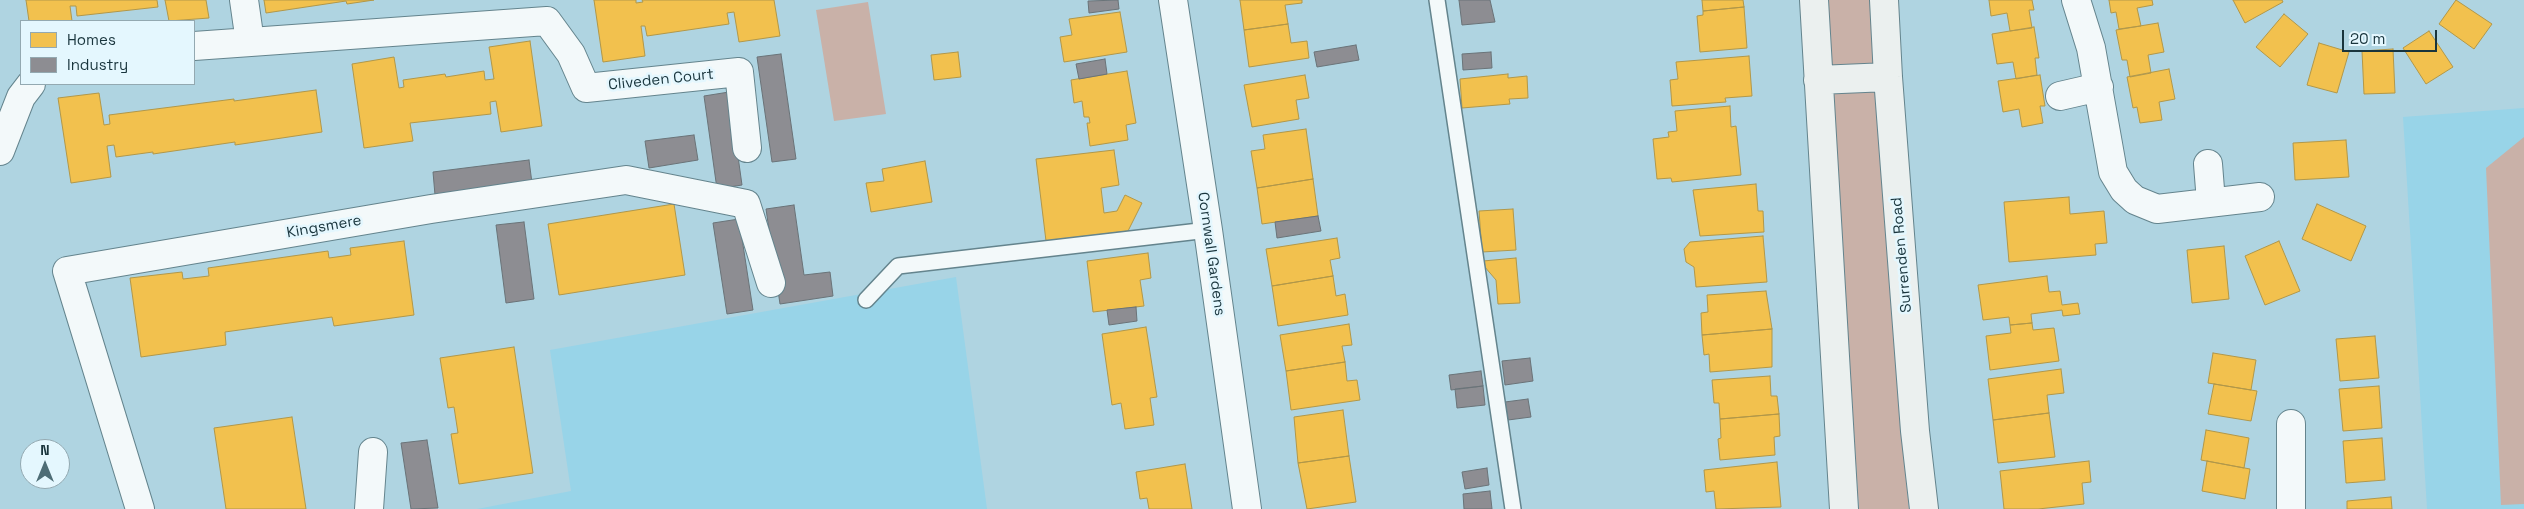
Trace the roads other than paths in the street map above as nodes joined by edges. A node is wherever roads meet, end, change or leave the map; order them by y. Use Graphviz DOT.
graph roads {
  1 [pos="244,0"];
  2 [pos="1172,0"];
  3 [pos="1437,0"];
  4 [pos="1814,0"];
  5 [pos="1884,0"];
  6 [pos="2076,0"];
  7 [pos="550,10"];
  8 [pos="250,42"];
  9 [pos="195,46"];
  10 [pos="1888,77"];
  11 [pos="1818,80"];
  12 [pos="30,85"];
  13 [pos="2099,87"];
  14 [pos="2060,96"];
  15 [pos="747,148"];
  16 [pos="0,151"];
  17 [pos="2208,164"];
  18 [pos="2260,197"];
  19 [pos="2211,202"];
  20 [pos="1208,230"];
  21 [pos="771,283"];
  22 [pos="866,300"];
  23 [pos="2291,424"];
  24 [pos="373,452"];
  25 [pos="140,509"];
  26 [pos="369,509"];
  27 [pos="1247,509"];
  28 [pos="1513,509"];
  29 [pos="1844,509"];
  30 [pos="1924,509"];
  31 [pos="2291,509"];
  1 -- 8 [label="street"];
  2 -- 20 [label="street, Cornwall Gardens"];
  3 -- 28 [label="lane"];
  4 -- 11 [label="street"];
  5 -- 10 [label="street, Surrenden Road"];
  6 -- 13 [label="street"];
  7 -- 8 [label="street, Cliveden Court"];
  7 -- 15 [label="street, Cliveden Court"];
  8 -- 9 [label="street, Cliveden Court"];
  10 -- 11 [label="street"];
  10 -- 30 [label="street, Surrenden Road"];
  11 -- 29 [label="street"];
  12 -- 16 [label="street"];
  13 -- 14 [label="street"];
  13 -- 19 [label="street"];
  17 -- 19 [label="street"];
  18 -- 19 [label="street"];
  20 -- 22 [label="lane"];
  20 -- 27 [label="street, Cornwall Gardens"];
  21 -- 25 [label="street, Kingsmere"];
  23 -- 31 [label="street"];
  24 -- 26 [label="street"];
}
